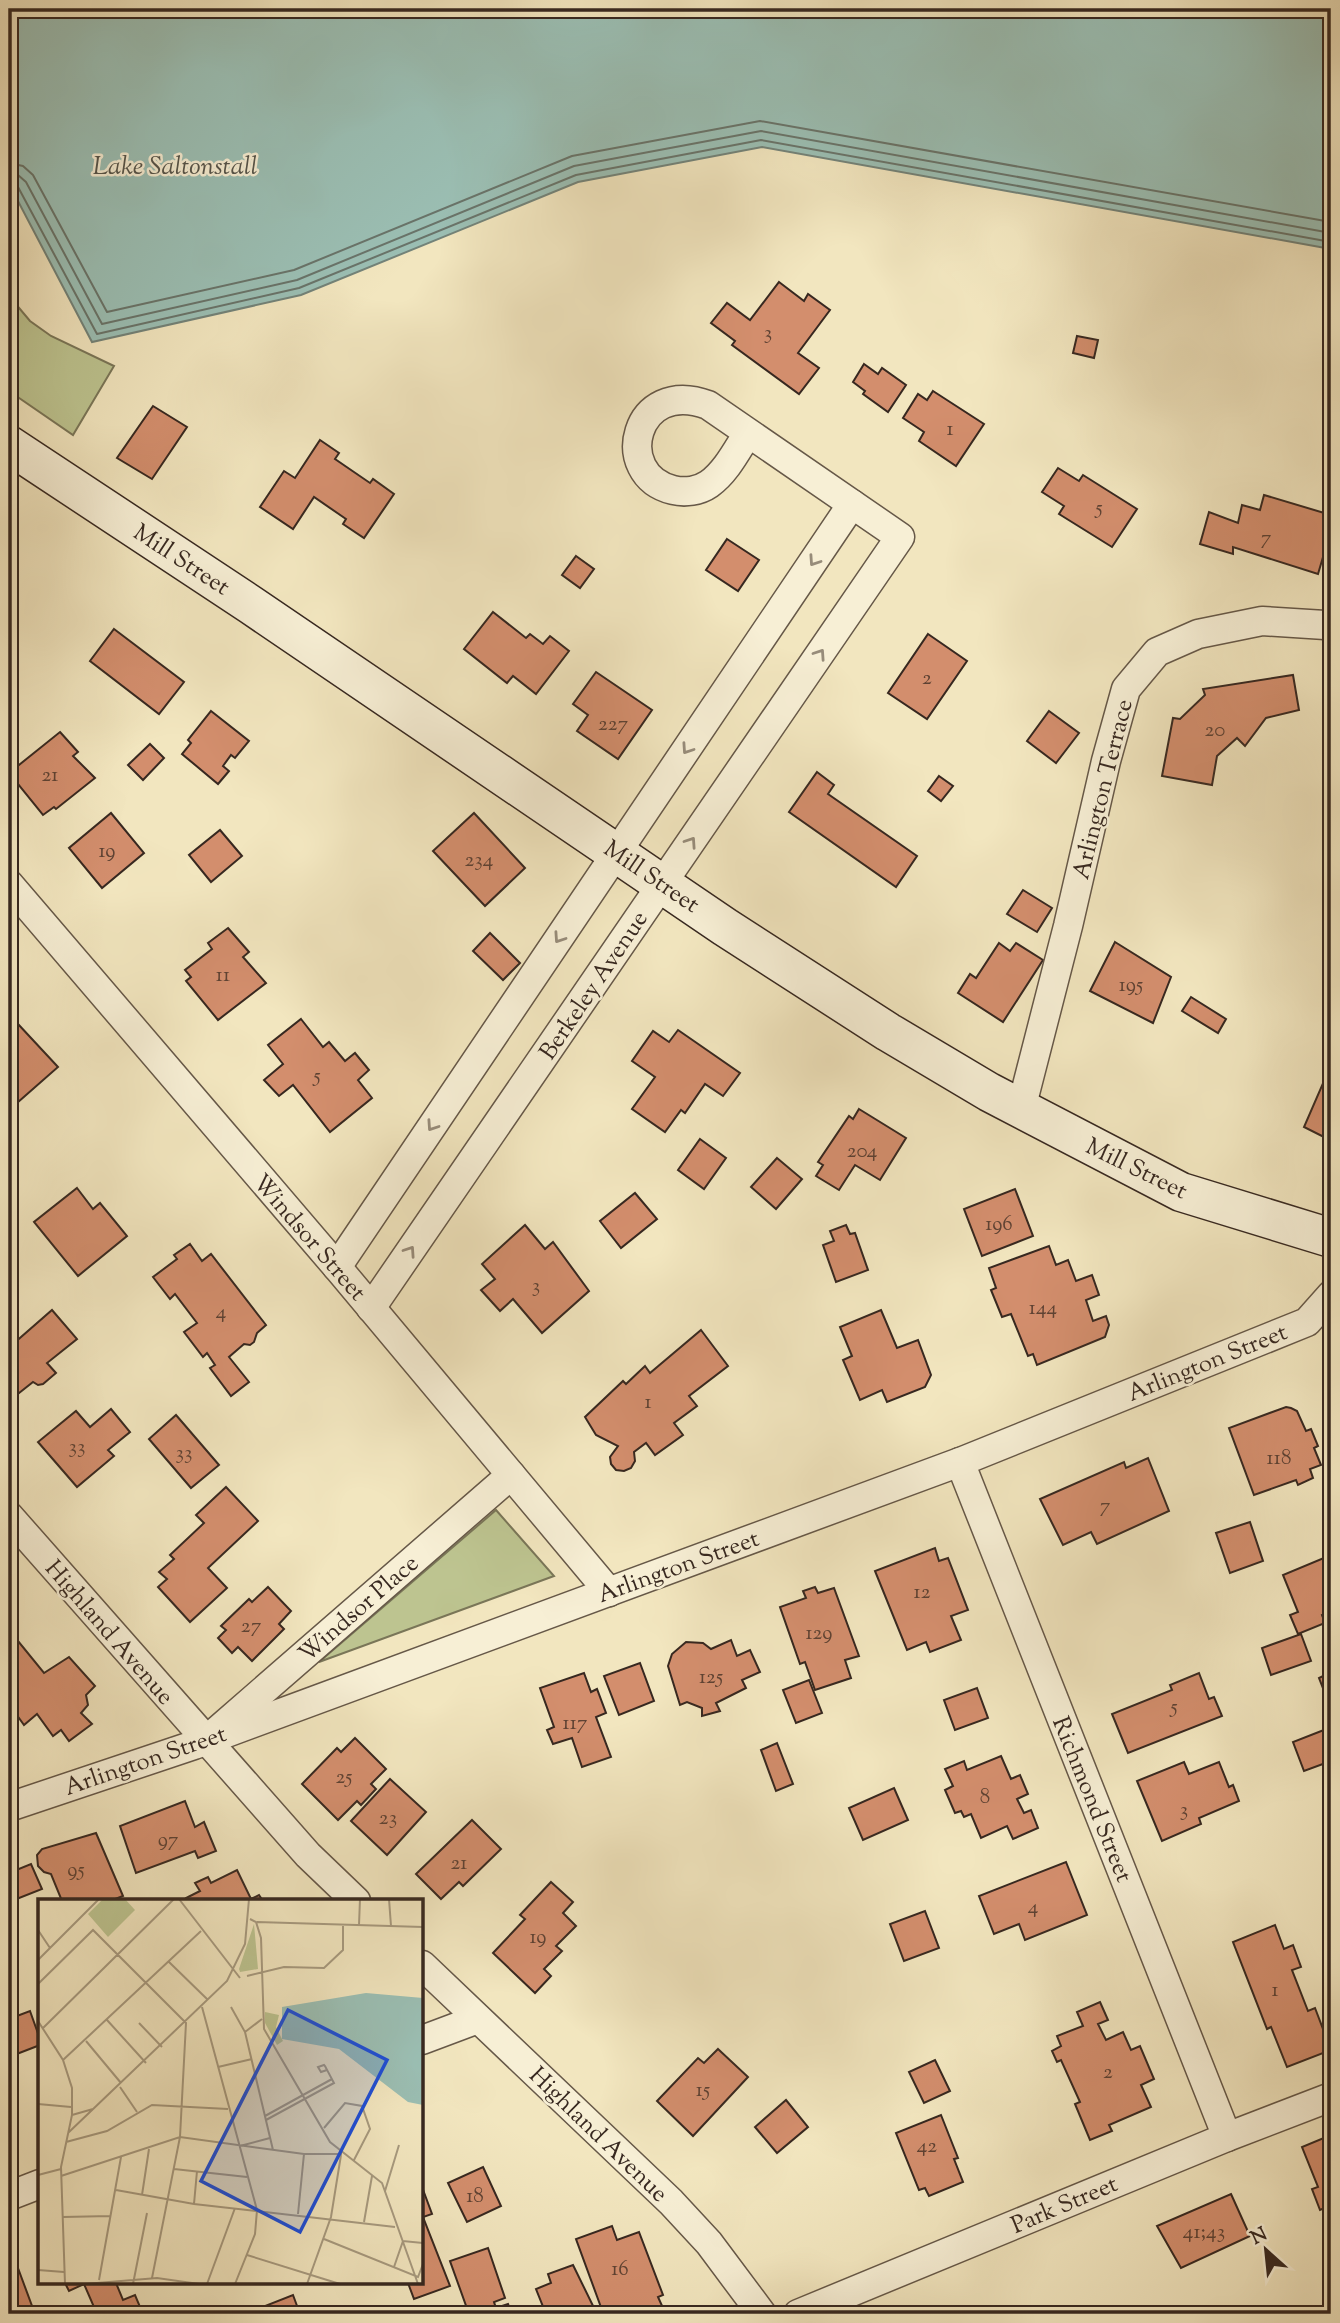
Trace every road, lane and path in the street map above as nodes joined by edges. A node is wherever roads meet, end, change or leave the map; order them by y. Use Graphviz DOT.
graph roads {
  1 [pos="748,433"];
  2 [pos="9,445"];
  3 [pos="852,504"];
  4 [pos="1331,628"];
  5 [pos="617,853"];
  6 [pos="662,883"];
  7 [pos="9,884"];
  8 [pos="1021,1109"];
  9 [pos="1331,1238"];
  10 [pos="337,1267"];
  11 [pos="1331,1295"];
  12 [pos="371,1308"];
  13 [pos="960,1462"];
  14 [pos="511,1475"];
  15 [pos="9,1516"];
  16 [pos="609,1592"];
  17 [pos="205,1741"];
  18 [pos="9,1807"];
  19 [pos="354,1899"];
  20 [pos="424,1967"];
  21 [pos="478,2019"];
  22 [pos="424,2039"];
  23 [pos="1331,2097"];
  24 [pos="1227,2137"];
  25 [pos="38,2185"];
  26 [pos="9,2196"];
  27 [pos="762,2314"];
  28 [pos="798,2314"];
  1 -- 3 [label="street, Berkeley Avenue"];
  2 -- 5 [label="main road, Mill Street"];
  3 -- 5 [label="street, one-way"];
  6 -- 3 [label="street, Berkeley Avenue, one-way"];
  4 -- 8 [label="street, Arlington Terrace"];
  5 -- 6 [label="main road, Mill Street"];
  5 -- 10 [label="street, one-way"];
  6 -- 8 [label="main road, Mill Street"];
  12 -- 6 [label="street, Berkeley Avenue, one-way"];
  7 -- 10 [label="street, Windsor Street"];
  8 -- 9 [label="main road, Mill Street"];
  10 -- 12 [label="street, Windsor Street"];
  11 -- 13 [label="street, Arlington Street"];
  12 -- 14 [label="street, Windsor Street"];
  13 -- 16 [label="street, Arlington Street"];
  13 -- 24 [label="street, Richmond Street"];
  14 -- 16 [label="street, Windsor Street"];
  14 -- 17 [label="street, Windsor Place"];
  15 -- 17 [label="street, Highland Avenue"];
  16 -- 17 [label="street, Arlington Street"];
  17 -- 18 [label="street, Arlington Street"];
  17 -- 19 [label="street, Highland Avenue"];
  20 -- 21 [label="street, Highland Avenue"];
  21 -- 22 [label="street"];
  21 -- 27 [label="street, Highland Avenue"];
  23 -- 24 [label="street, Park Street"];
  24 -- 28 [label="street, Park Street"];
  25 -- 26 [label="street"];
}
